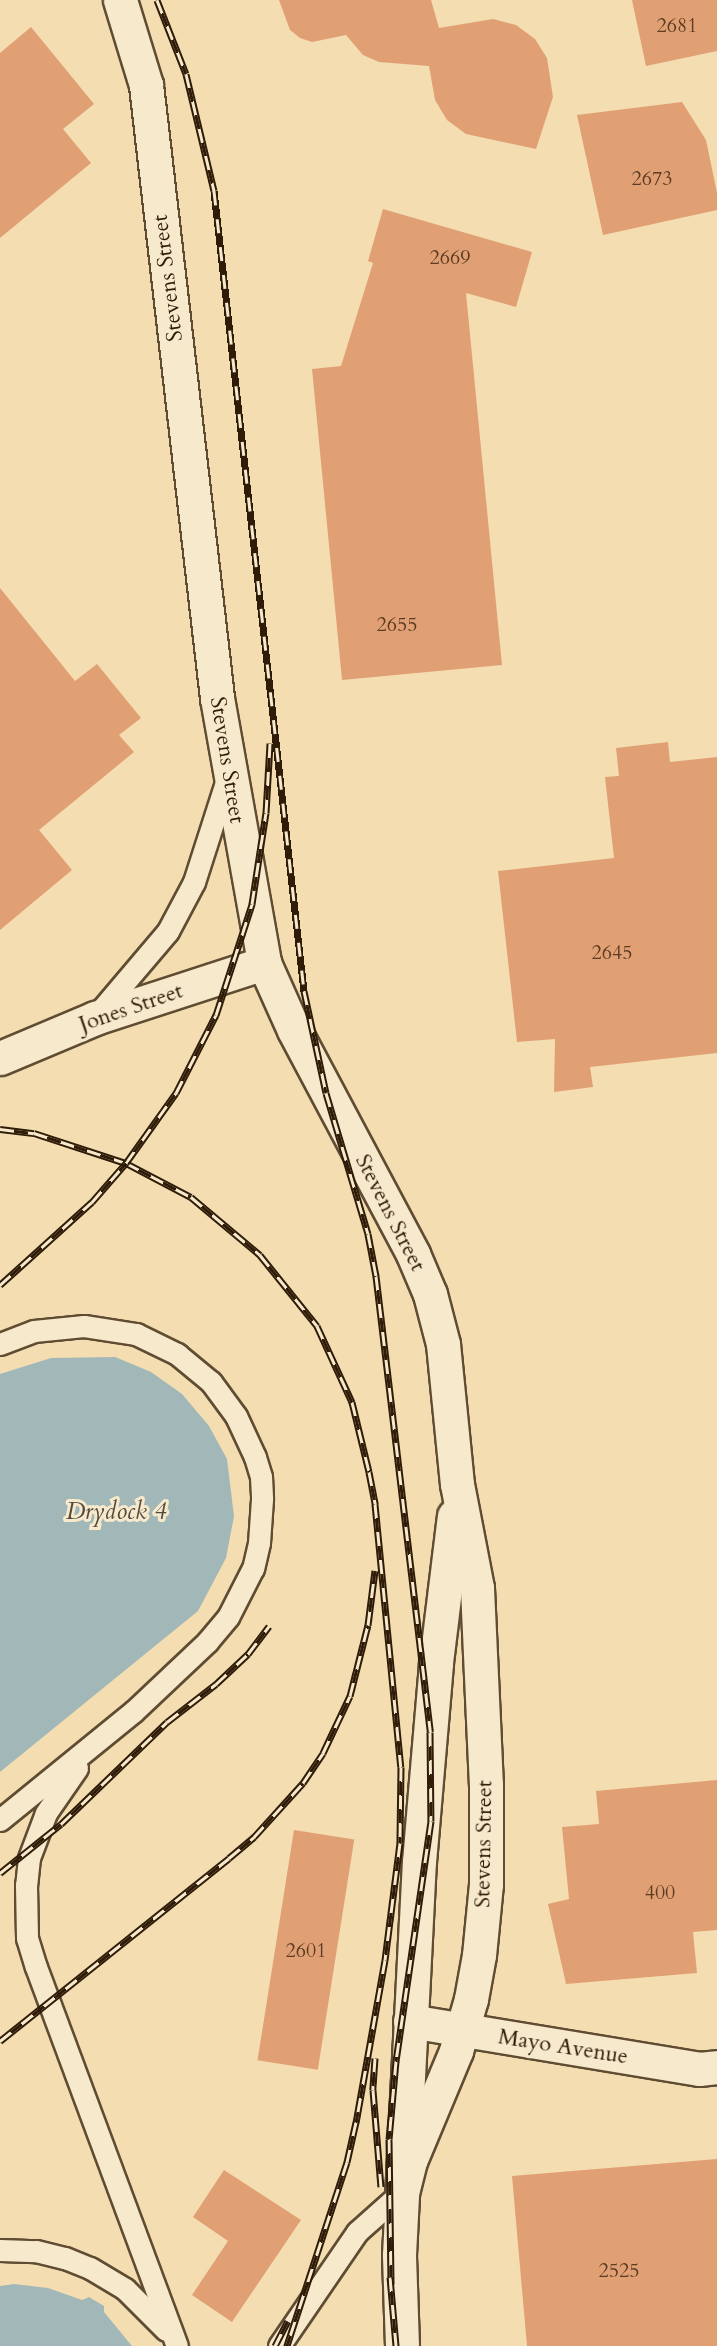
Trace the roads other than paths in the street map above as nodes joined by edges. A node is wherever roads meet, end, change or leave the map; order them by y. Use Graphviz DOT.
graph roads {
  1 [pos="120,0"];
  2 [pos="229,773"];
  3 [pos="264,963"];
  4 [pos="94,1018"];
  5 [pos="0,1058"];
  6 [pos="0,1344"];
  7 [pos="458,1484"];
  8 [pos="109,1732"];
  9 [pos="0,1820"];
  10 [pos="410,2021"];
  11 [pos="462,2030"];
  12 [pos="717,2067"];
  13 [pos="402,2192"];
  14 [pos="0,2250"];
  15 [pos="176,2346"];
  16 [pos="279,2346"];
  17 [pos="402,2346"];
  1 -- 2 [label="street, Stevens Street"];
  2 -- 3 [label="street, Stevens Street"];
  2 -- 4 [label="lane"];
  3 -- 4 [label="street, Jones Street"];
  3 -- 7 [label="street, Stevens Street"];
  4 -- 5 [label="street, Jones Street"];
  6 -- 8 [label="lane"];
  7 -- 10 [label="street, Stevens Street"];
  7 -- 11 [label="street, Stevens Street"];
  8 -- 9 [label="lane"];
  8 -- 15 [label="lane"];
  10 -- 11 [label="street, Mayo Avenue"];
  10 -- 13 [label="street, Stevens Street"];
  11 -- 12 [label="street, Mayo Avenue"];
  11 -- 13 [label="street, Stevens Street"];
  13 -- 16 [label="lane"];
  13 -- 17 [label="street, Stevens Street"];
  14 -- 15 [label="lane"];
}
